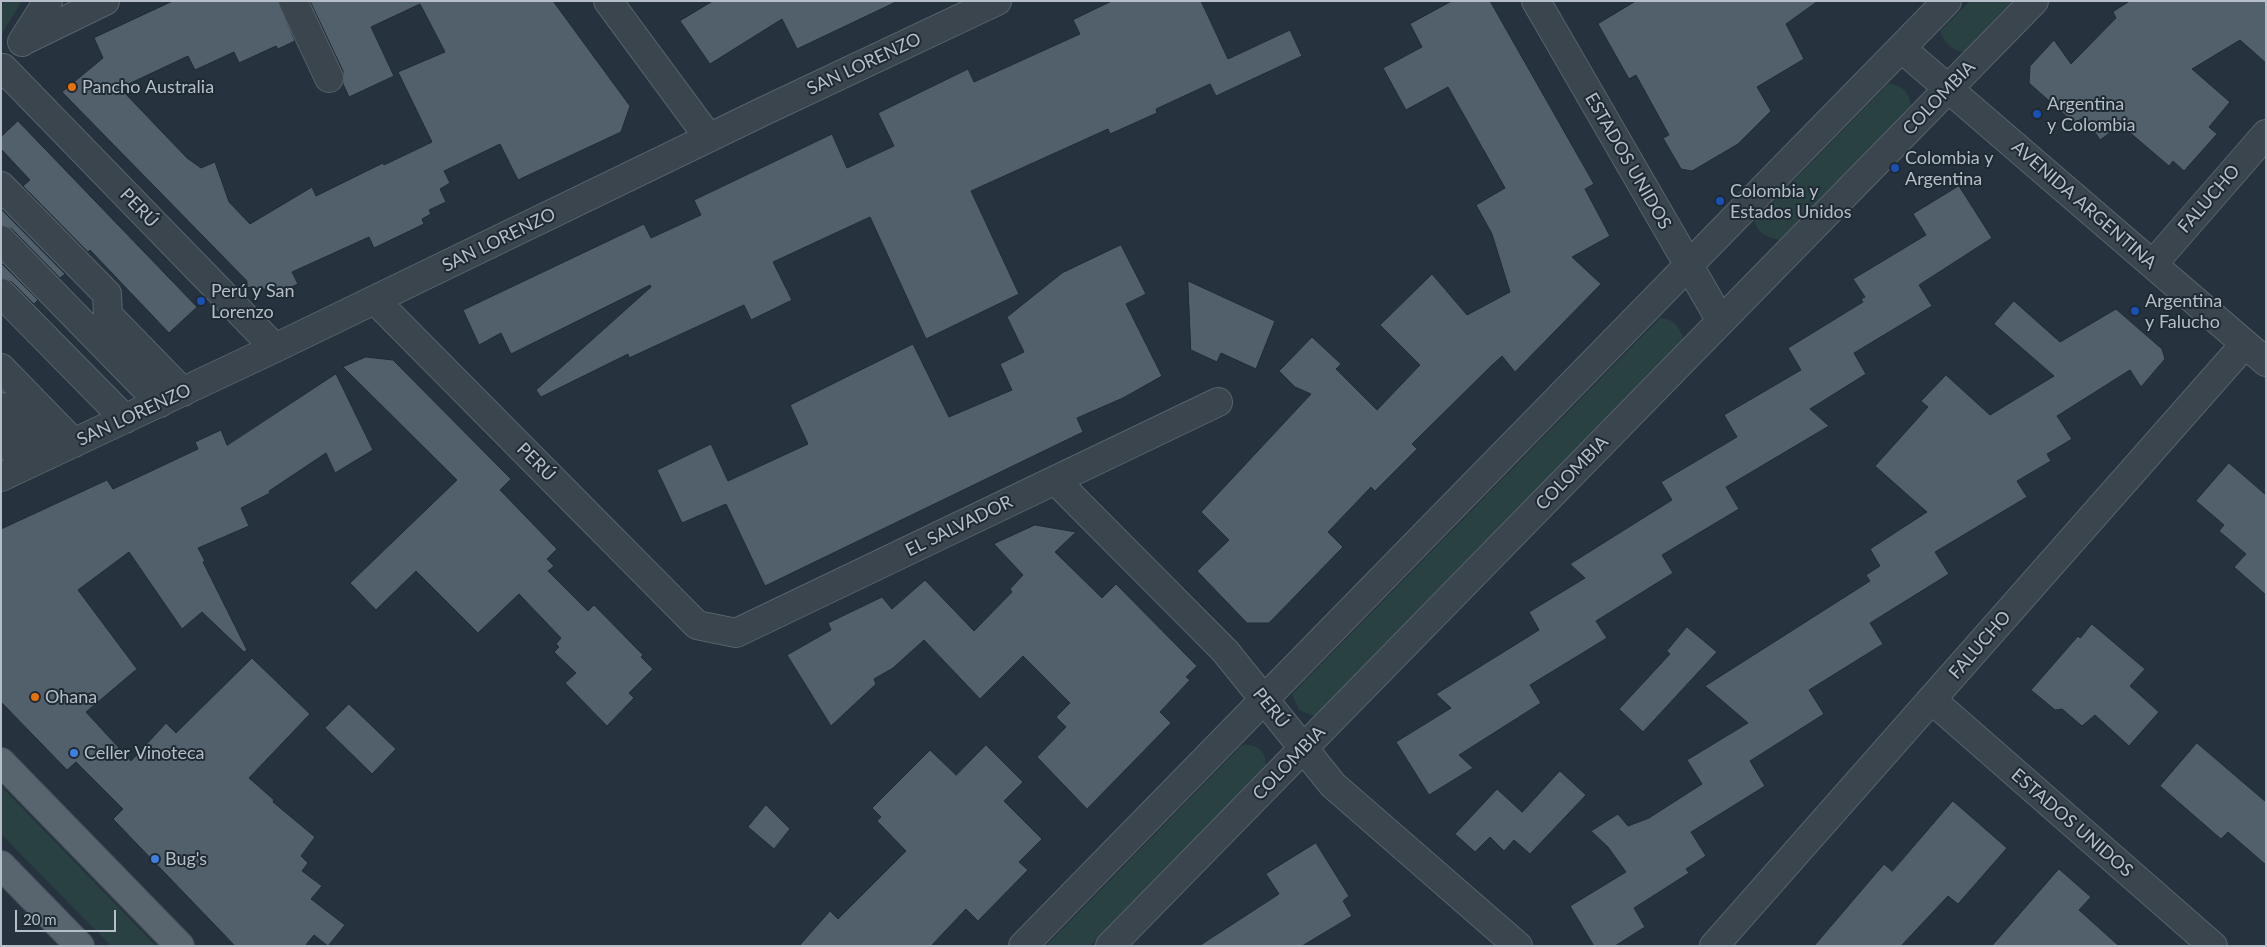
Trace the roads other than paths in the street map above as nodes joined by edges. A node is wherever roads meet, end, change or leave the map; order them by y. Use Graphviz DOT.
graph roads {
  1 [pos="48,1"];
  2 [pos="105,1"];
  3 [pos="293,1"];
  4 [pos="608,1"];
  5 [pos="997,1"];
  6 [pos="1536,1"];
  7 [pos="1946,1"];
  8 [pos="2034,1"];
  9 [pos="23,41"];
  10 [pos="1901,48"];
  11 [pos="2,69"];
  12 [pos="330,78"];
  13 [pos="1949,88"];
  14 [pos="2266,134"];
  15 [pos="709,138"];
  16 [pos="1,186"];
  17 [pos="1,240"];
  18 [pos="2153,264"];
  19 [pos="1689,265"];
  20 [pos="1,292"];
  21 [pos="376,300"];
  22 [pos="1721,321"];
  23 [pos="2245,344"];
  24 [pos="275,348"];
  25 [pos="2266,362"];
  26 [pos="1,368"];
  27 [pos="171,397"];
  28 [pos="1218,402"];
  29 [pos="1,407"];
  30 [pos="125,419"];
  31 [pos="1,438"];
  32 [pos="74,443"];
  33 [pos="38,460"];
  34 [pos="1,477"];
  35 [pos="1055,480"];
  36 [pos="697,625"];
  37 [pos="1264,699"];
  38 [pos="1932,700"];
  39 [pos="1303,748"];
  40 [pos="1,762"];
  41 [pos="1,865"];
  42 [pos="80,946"];
  43 [pos="180,946"];
  44 [pos="1023,946"];
  45 [pos="1110,946"];
  46 [pos="1518,946"];
  47 [pos="1714,946"];
  48 [pos="2213,946"];
  1 -- 9 [label="street"];
  2 -- 9 [label="street"];
  3 -- 12 [label="street"];
  4 -- 15 [label="street"];
  5 -- 15 [label="street, SAN LORENZO"];
  6 -- 19 [label="street, ESTADOS UNIDOS"];
  7 -- 10 [label="street"];
  8 -- 13 [label="street, COLOMBIA"];
  9 -- 11 [label="street"];
  10 -- 13 [label="street, AVENIDA ARGENTINA"];
  10 -- 19 [label="street"];
  11 -- 24 [label="street, PERÚ"];
  13 -- 18 [label="street, AVENIDA ARGENTINA"];
  13 -- 22 [label="street, COLOMBIA"];
  14 -- 18 [label="street, FALUCHO"];
  15 -- 21 [label="street, SAN LORENZO"];
  16 -- 27 [label="street"];
  17 -- 27 [label="street"];
  18 -- 23 [label="street, AVENIDA ARGENTINA"];
  19 -- 22 [label="street, ESTADOS UNIDOS"];
  19 -- 37 [label="street"];
  20 -- 30 [label="street"];
  21 -- 24 [label="street, SAN LORENZO"];
  21 -- 36 [label="street, PERÚ"];
  22 -- 39 [label="street, COLOMBIA"];
  23 -- 25 [label="street, AVENIDA ARGENTINA"];
  23 -- 38 [label="street, FALUCHO"];
  24 -- 27 [label="street, SAN LORENZO"];
  26 -- 32 [label="street"];
  27 -- 30 [label="street, SAN LORENZO"];
  28 -- 35 [label="street, EL SALVADOR"];
  29 -- 33 [label="street"];
  30 -- 32 [label="street, SAN LORENZO"];
  31 -- 33 [label="street"];
  32 -- 33 [label="street, SAN LORENZO"];
  33 -- 34 [label="street, SAN LORENZO"];
  35 -- 36 [label="street, EL SALVADOR"];
  35 -- 37 [label="street, PERÚ"];
  37 -- 39 [label="street, PERÚ"];
  37 -- 44 [label="street"];
  38 -- 47 [label="street, FALUCHO"];
  38 -- 48 [label="street, ESTADOS UNIDOS"];
  39 -- 45 [label="street, COLOMBIA"];
  39 -- 46 [label="street, PERÚ"];
  40 -- 43 [label="main road"];
  41 -- 42 [label="main road"];
}
